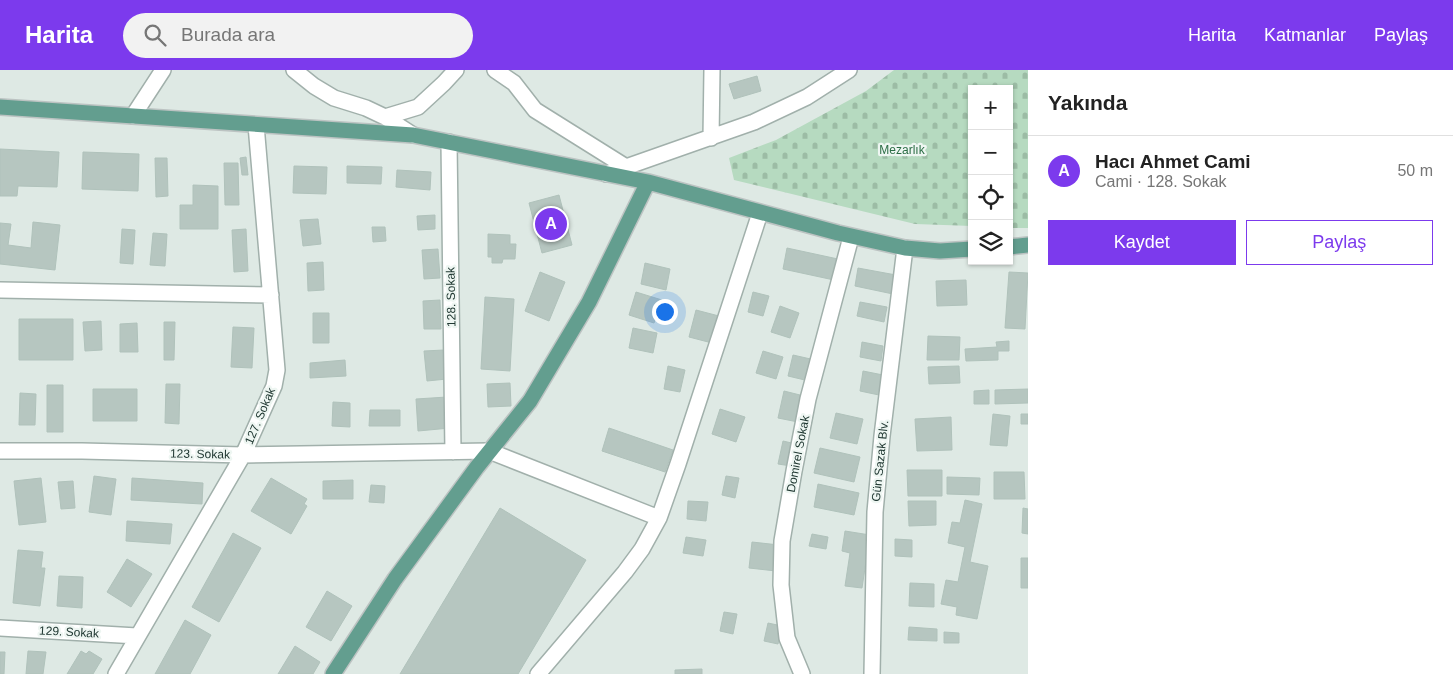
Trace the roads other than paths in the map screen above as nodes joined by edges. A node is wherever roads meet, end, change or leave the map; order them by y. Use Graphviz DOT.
graph roads {
  1 [pos="163,70"];
  2 [pos="294,70"];
  3 [pos="456,70"];
  4 [pos="495,70"];
  5 [pos="712,70"];
  6 [pos="849,70"];
  7 [pos="0,107"];
  8 [pos="133,116"];
  9 [pos="384,117"];
  10 [pos="256,126"];
  11 [pos="413,135"];
  12 [pos="711,138"];
  13 [pos="449,142"];
  14 [pos="626,167"];
  15 [pos="606,174"];
  16 [pos="648,182"];
  17 [pos="760,213"];
  18 [pos="851,236"];
  19 [pos="1028,245"];
  20 [pos="1013,247"];
  21 [pos="905,248"];
  22 [pos="968,249"];
  23 [pos="0,290"];
  24 [pos="271,295"];
  25 [pos="0,451"];
  26 [pos="453,452"];
  27 [pos="489,452"];
  28 [pos="243,455"];
  29 [pos="659,518"];
  30 [pos="0,628"];
  31 [pos="138,636"];
  32 [pos="116,674"];
  33 [pos="333,674"];
  34 [pos="538,674"];
  35 [pos="802,674"];
  36 [pos="872,674"];
  1 -- 8 [label="street"];
  2 -- 9 [label="street"];
  3 -- 9 [label="street"];
  4 -- 14 [label="street"];
  5 -- 12 [label="street"];
  6 -- 12 [label="street"];
  7 -- 8 [label="main road"];
  8 -- 10 [label="main road"];
  9 -- 11 [label="street"];
  10 -- 11 [label="main road"];
  10 -- 24 [label="street, 127. Sokak"];
  11 -- 13 [label="main road"];
  12 -- 14 [label="street"];
  13 -- 15 [label="main road"];
  13 -- 26 [label="street, 128. Sokak"];
  14 -- 15 [label="street"];
  15 -- 16 [label="main road"];
  16 -- 17 [label="main road"];
  16 -- 27 [label="main road"];
  17 -- 18 [label="main road"];
  17 -- 29 [label="street"];
  18 -- 21 [label="main road"];
  18 -- 35 [label="street, Domirel Sokak"];
  19 -- 20 [label="main road"];
  21 -- 22 [label="main road"];
  21 -- 36 [label="street, Gün Sazak Blv."];
  23 -- 24 [label="street"];
  24 -- 28 [label="street, 127. Sokak"];
  25 -- 28 [label="street, 123. Sokak"];
  26 -- 27 [label="street, 123. Sokak"];
  26 -- 28 [label="street, 123. Sokak"];
  27 -- 29 [label="street"];
  27 -- 33 [label="main road"];
  28 -- 31 [label="street, 127. Sokak"];
  29 -- 34 [label="street"];
  30 -- 31 [label="street, 129. Sokak"];
  31 -- 32 [label="street, 127. Sokak"];
}
